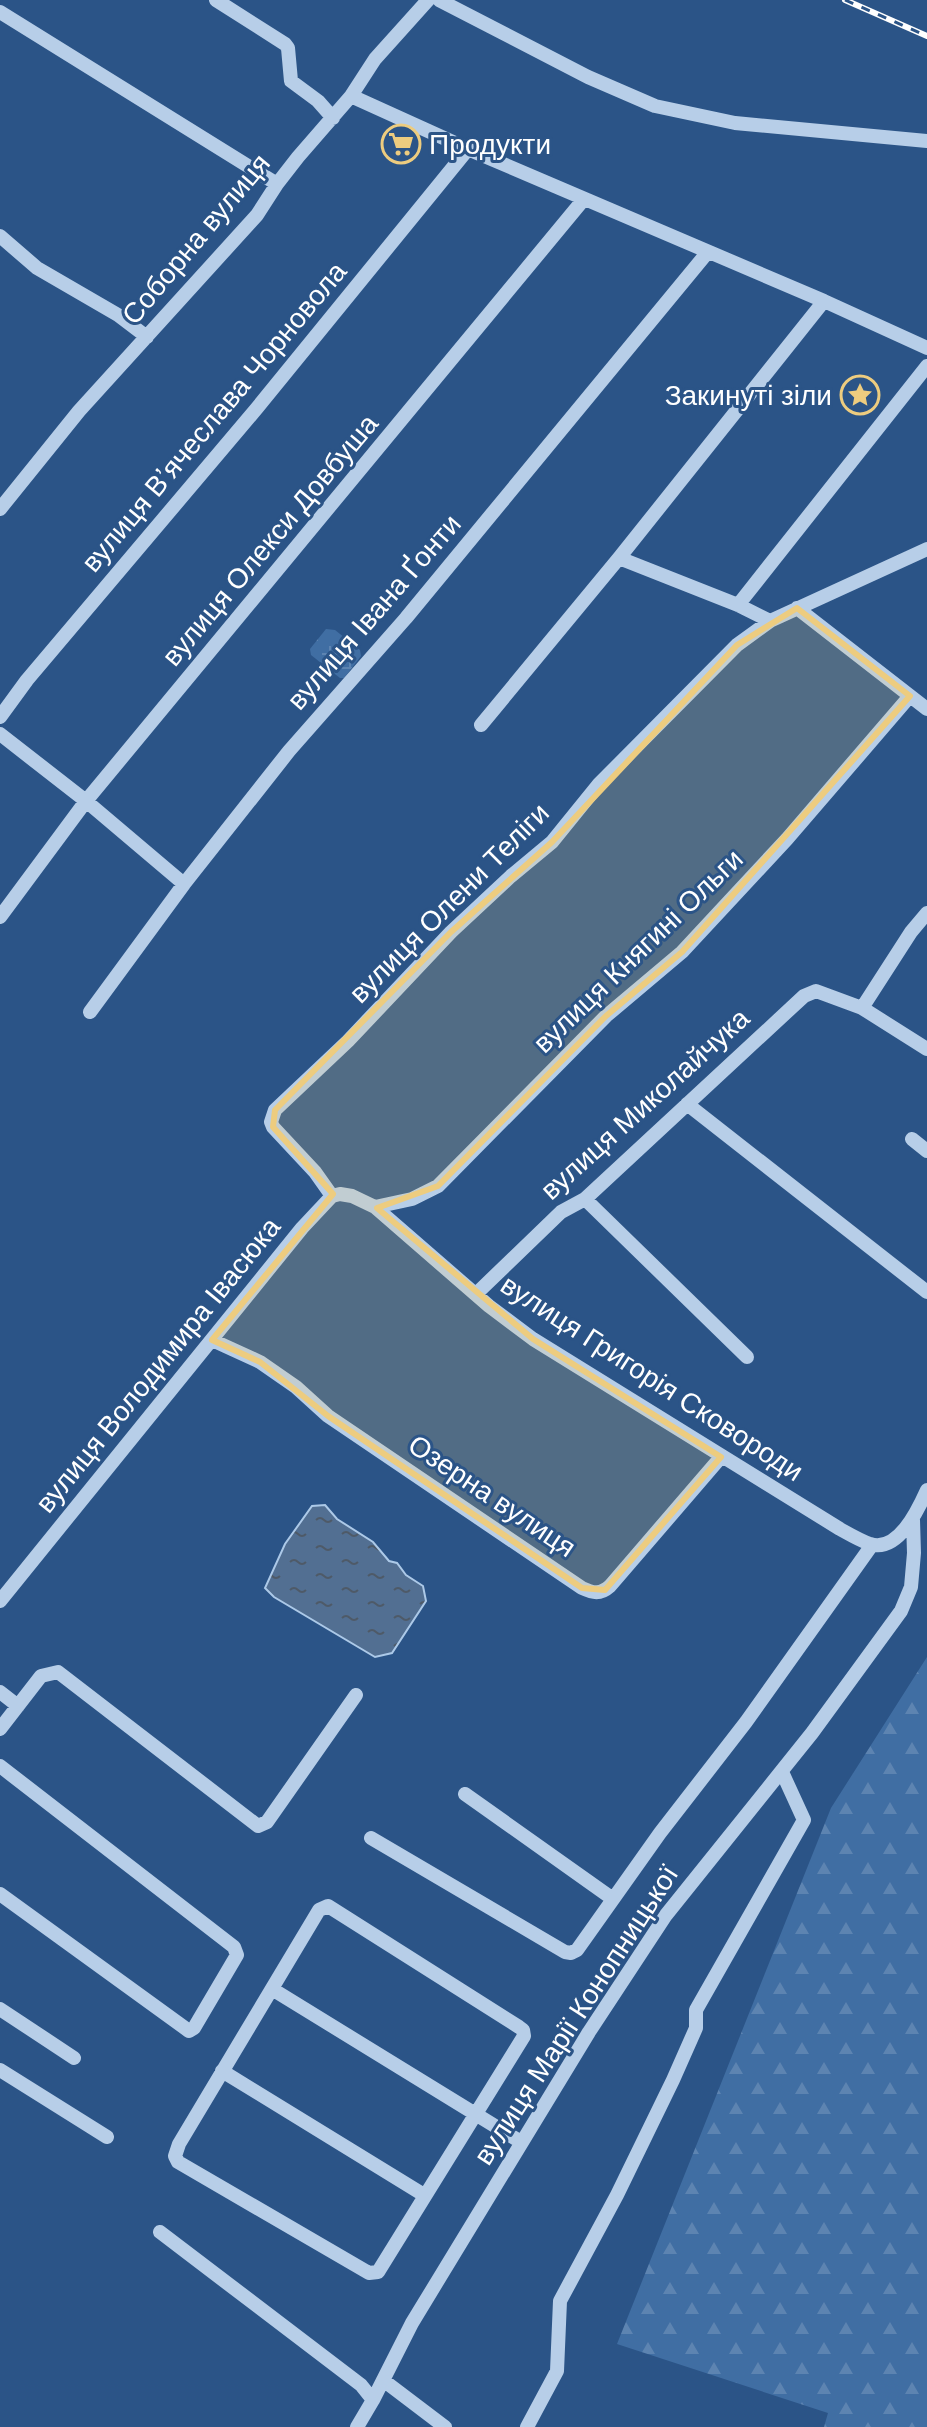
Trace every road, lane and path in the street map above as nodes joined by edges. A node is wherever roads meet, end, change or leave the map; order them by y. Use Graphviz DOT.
graph roads {
  1 [pos="216,0"];
  2 [pos="428,0"];
  3 [pos="439,0"];
  4 [pos="0,12"];
  5 [pos="351,96"];
  6 [pos="333,118"];
  7 [pos="927,141"];
  8 [pos="468,149"];
  9 [pos="277,184"];
  10 [pos="584,199"];
  11 [pos="0,236"];
  12 [pos="707,253"];
  13 [pos="824,301"];
  14 [pos="147,337"];
  15 [pos="927,348"];
  16 [pos="927,366"];
  17 [pos="0,509"];
  18 [pos="927,549"];
  19 [pos="619,558"];
  20 [pos="738,605"];
  21 [pos="797,608"];
  22 [pos="770,621"];
  23 [pos="910,696"];
  24 [pos="927,709"];
  25 [pos="0,717"];
  26 [pos="481,725"];
  27 [pos="0,734"];
  28 [pos="86,801"];
  29 [pos="184,884"];
  30 [pos="927,913"];
  31 [pos="0,917"];
  32 [pos="862,1008"];
  33 [pos="90,1012"];
  34 [pos="927,1049"];
  35 [pos="687,1104"];
  36 [pos="912,1139"];
  37 [pos="927,1151"];
  38 [pos="330,1198"];
  39 [pos="585,1199"];
  40 [pos="375,1207"];
  41 [pos="927,1292"];
  42 [pos="476,1294"];
  43 [pos="212,1340"];
  44 [pos="747,1357"];
  45 [pos="719,1459"];
  46 [pos="927,1490"];
  47 [pos="913,1520"];
  48 [pos="872,1545"];
  49 [pos="0,1601"];
  50 [pos="0,1692"];
  51 [pos="356,1695"];
  52 [pos="18,1706"];
  53 [pos="0,1729"];
  54 [pos="0,1766"];
  55 [pos="782,1772"];
  56 [pos="465,1794"];
  57 [pos="371,1838"];
  58 [pos="0,1894"];
  59 [pos="613,1899"];
  60 [pos="272,1989"];
  61 [pos="0,2009"];
  62 [pos="74,2058"];
  63 [pos="0,2070"];
  64 [pos="222,2071"];
  65 [pos="475,2115"];
  66 [pos="107,2137"];
  67 [pos="521,2142"];
  68 [pos="424,2195"];
  69 [pos="160,2232"];
  70 [pos="383,2380"];
  71 [pos="373,2400"];
  72 [pos="357,2427"];
  73 [pos="445,2427"];
  74 [pos="527,2427"];
  1 -- 6 [label="street"];
  2 -- 5 [label="street, Соборна вулиця"];
  3 -- 7 [label="street"];
  4 -- 9 [label="street"];
  5 -- 6 [label="street, Соборна вулиця"];
  5 -- 8 [label="street"];
  6 -- 9 [label="street, Соборна вулиця"];
  8 -- 10 [label="street"];
  8 -- 25 [label="street, вулиця Вʼячеслава Чорновола"];
  9 -- 14 [label="street, Соборна вулиця"];
  10 -- 12 [label="street"];
  10 -- 28 [label="street, вулиця Олекси Довбуша"];
  11 -- 14 [label="street"];
  12 -- 13 [label="street"];
  12 -- 29 [label="street, вулиця Івана Ґонти"];
  13 -- 15 [label="street"];
  13 -- 19 [label="street"];
  14 -- 17 [label="street, Соборна вулиця"];
  16 -- 20 [label="street"];
  18 -- 21 [label="street, вулиця Олени Теліги"];
  19 -- 20 [label="street"];
  19 -- 26 [label="street"];
  20 -- 22 [label="street"];
  21 -- 22 [label="street, вулиця Олени Теліги"];
  21 -- 23 [label="street"];
  22 -- 38 [label="street, вулиця Олени Теліги"];
  23 -- 24 [label="street"];
  23 -- 40 [label="street, вулиця Княгині Ольги"];
  27 -- 28 [label="street"];
  28 -- 29 [label="street"];
  28 -- 31 [label="street, вулиця Олекси Довбуша"];
  29 -- 33 [label="street, вулиця Івана Ґонти"];
  30 -- 32 [label="street"];
  32 -- 34 [label="street, вулиця Миколайчука"];
  32 -- 35 [label="street, вулиця Миколайчука"];
  35 -- 39 [label="street, вулиця Миколайчука"];
  35 -- 41 [label="street"];
  36 -- 37 [label="street"];
  38 -- 40 [label="street, вулиця Григорія Сковороди"];
  38 -- 43 [label="street, вулиця Володимира Івасюка"];
  39 -- 42 [label="street, вулиця Миколайчука"];
  39 -- 44 [label="street"];
  40 -- 42 [label="street, вулиця Григорія Сковороди"];
  42 -- 45 [label="street, вулиця Григорія Сковороди"];
  43 -- 45 [label="street, Озерна вулиця"];
  43 -- 49 [label="street, вулиця Володимира Івасюка"];
  45 -- 48 [label="street, вулиця Григорія Сковороди"];
  46 -- 47 [label="street"];
  47 -- 48 [label="street"];
  47 -- 55 [label="street, вулиця Марії Конопницької"];
  48 -- 59 [label="street"];
  50 -- 52 [label="street"];
  51 -- 52 [label="street"];
  52 -- 53 [label="street"];
  54 -- 58 [label="street"];
  55 -- 67 [label="street, вулиця Марії Конопницької"];
  55 -- 74 [label="street"];
  56 -- 59 [label="street"];
  57 -- 59 [label="street"];
  60 -- 64 [label="street"];
  60 -- 65 [label="street"];
  60 -- 65 [label="street"];
  61 -- 62 [label="street"];
  63 -- 66 [label="street"];
  64 -- 68 [label="street"];
  64 -- 68 [label="street"];
  65 -- 67 [label="street"];
  65 -- 68 [label="street"];
  67 -- 70 [label="street, вулиця Марії Конопницької"];
  69 -- 71 [label="street"];
  70 -- 71 [label="street, вулиця Марії Конопницької"];
  70 -- 73 [label="street"];
  71 -- 72 [label="street, вулиця Марії Конопницької"];
}
